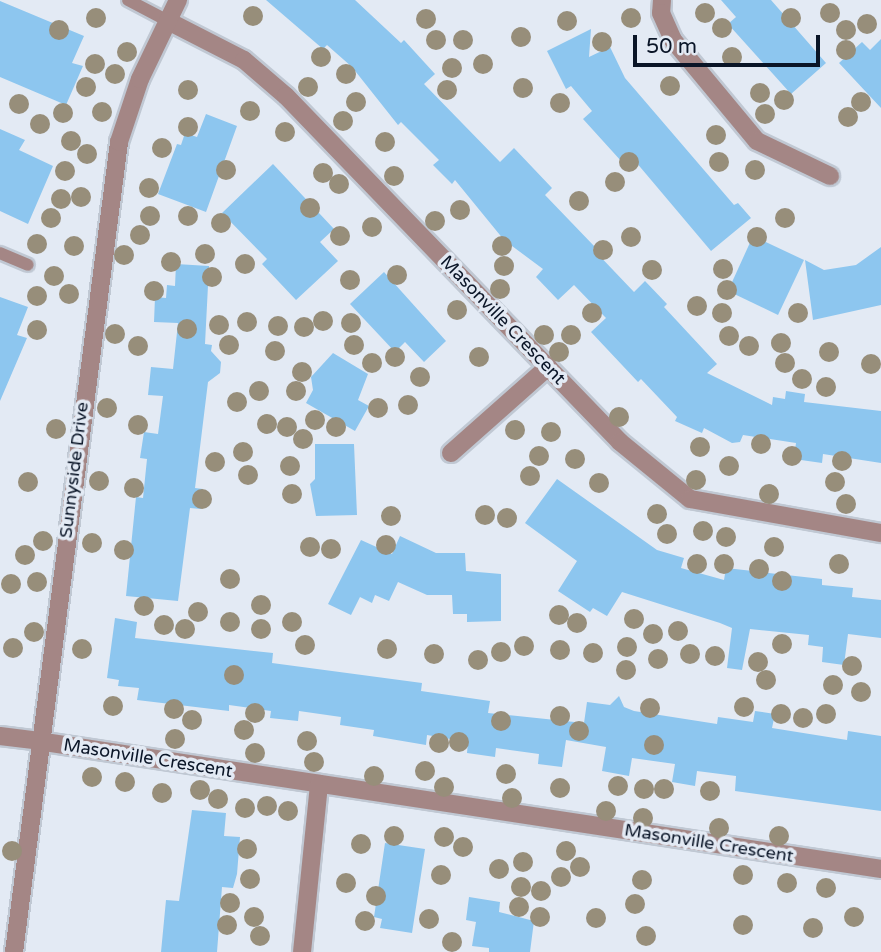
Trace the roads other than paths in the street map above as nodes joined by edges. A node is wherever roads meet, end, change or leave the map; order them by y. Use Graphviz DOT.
graph roads {
  1 [pos="128,0"];
  2 [pos="178,0"];
  3 [pos="662,0"];
  4 [pos="168,21"];
  5 [pos="830,176"];
  6 [pos="0,253"];
  7 [pos="28,265"];
  8 [pos="548,367"];
  9 [pos="451,453"];
  10 [pos="881,533"];
  11 [pos="0,736"];
  12 [pos="38,741"];
  13 [pos="319,784"];
  14 [pos="881,869"];
  15 [pos="14,952"];
  16 [pos="302,952"];
  1 -- 4 [label="lane"];
  2 -- 4 [label="street, Sunnyside Drive"];
  3 -- 5 [label="street"];
  4 -- 8 [label="street, Masonville Crescent"];
  4 -- 12 [label="street, Sunnyside Drive"];
  6 -- 7 [label="lane"];
  8 -- 9 [label="street"];
  8 -- 10 [label="street, Masonville Crescent"];
  11 -- 12 [label="street, Masonville Crescent"];
  12 -- 13 [label="street, Masonville Crescent"];
  12 -- 15 [label="street, Sunnyside Drive"];
  13 -- 14 [label="street, Masonville Crescent"];
  13 -- 16 [label="street"];
}
